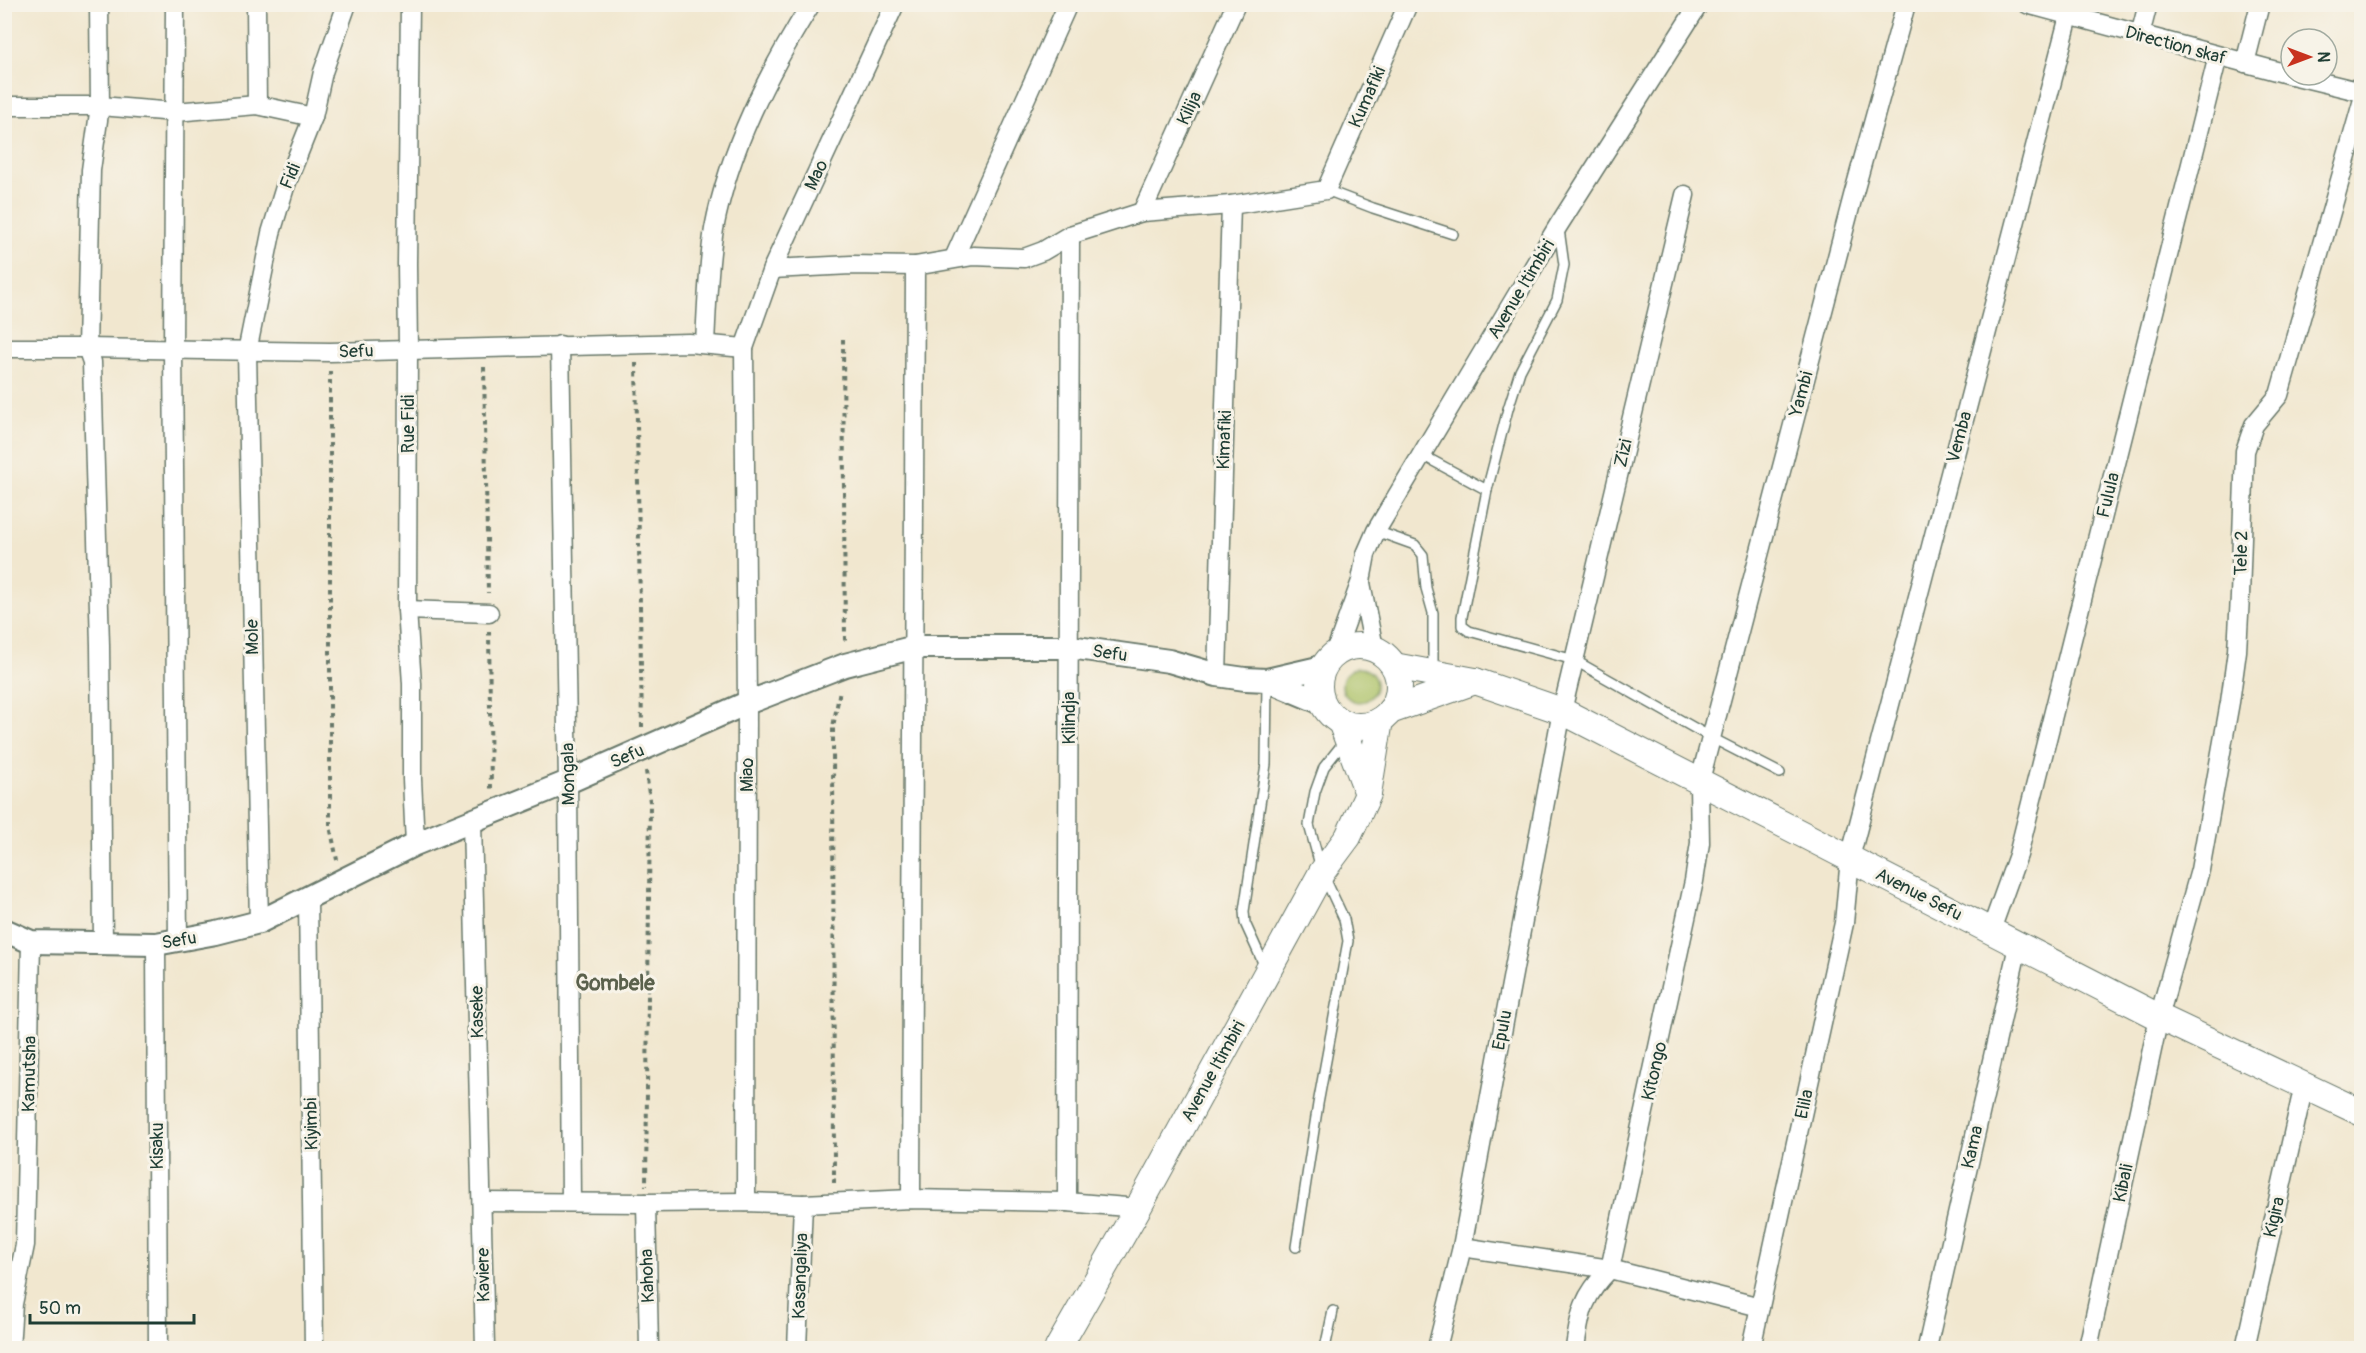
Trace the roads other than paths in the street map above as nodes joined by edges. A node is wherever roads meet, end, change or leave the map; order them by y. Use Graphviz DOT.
graph roads {
  1 [pos="99,4"];
  2 [pos="175,4"];
  3 [pos="256,4"];
  4 [pos="347,4"];
  5 [pos="410,4"];
  6 [pos="811,4"];
  7 [pos="895,4"];
  8 [pos="1068,4"];
  9 [pos="1236,4"];
  10 [pos="1408,4"];
  11 [pos="1699,4"];
  12 [pos="1906,4"];
  13 [pos="2027,4"];
  14 [pos="2148,4"];
  15 [pos="2260,4"];
  16 [pos="2068,16"];
  17 [pos="2140,35"];
  18 [pos="2218,56"];
  19 [pos="2245,63"];
  20 [pos="2279,72"];
  21 [pos="2339,87"];
  22 [pos="2361,92"];
  23 [pos="2361,103"];
  24 [pos="257,105"];
  25 [pos="4,106"];
  26 [pos="100,106"];
  27 [pos="175,112"];
  28 [pos="313,117"];
  29 [pos="1326,189"];
  30 [pos="1685,195"];
  31 [pos="1231,205"];
  32 [pos="1142,212"];
  33 [pos="1558,226"];
  34 [pos="1453,234"];
  35 [pos="1070,235"];
  36 [pos="954,258"];
  37 [pos="915,266"];
  38 [pos="772,269"];
  39 [pos="705,343"];
  40 [pos="560,345"];
  41 [pos="4,348"];
  42 [pos="87,348"];
  43 [pos="744,348"];
  44 [pos="173,349"];
  45 [pos="408,349"];
  46 [pos="247,352"];
  47 [pos="1422,454"];
  48 [pos="1487,490"];
  49 [pos="1376,531"];
  50 [pos="1361,581"];
  51 [pos="407,610"];
  52 [pos="489,613"];
  53 [pos="915,647"];
  54 [pos="1070,647"];
  55 [pos="1374,648"];
  56 [pos="1329,660"];
  57 [pos="1574,660"];
  58 [pos="1394,666"];
  59 [pos="1433,673"];
  60 [pos="1216,675"];
  61 [pos="1267,680"];
  62 [pos="1475,681"];
  63 [pos="747,703"];
  64 [pos="1322,703"];
  65 [pos="1562,711"];
  66 [pos="1385,716"];
  67 [pos="1344,730"];
  68 [pos="1712,738"];
  69 [pos="1780,773"];
  70 [pos="568,782"];
  71 [pos="1699,784"];
  72 [pos="1368,794"];
  73 [pos="482,818"];
  74 [pos="415,844"];
  75 [pos="1850,858"];
  76 [pos="1322,872"];
  77 [pos="308,899"];
  78 [pos="259,922"];
  79 [pos="4,930"];
  80 [pos="1991,930"];
  81 [pos="31,942"];
  82 [pos="103,942"];
  83 [pos="167,943"];
  84 [pos="2018,946"];
  85 [pos="1267,972"];
  86 [pos="2159,1017"];
  87 [pos="2304,1085"];
  88 [pos="2361,1113"];
  89 [pos="911,1199"];
  90 [pos="482,1202"];
  91 [pos="571,1202"];
  92 [pos="746,1202"];
  93 [pos="1067,1202"];
  94 [pos="645,1203"];
  95 [pos="803,1204"];
  96 [pos="1138,1208"];
  97 [pos="1461,1246"];
  98 [pos="1296,1247"];
  99 [pos="1610,1269"];
  100 [pos="1760,1306"];
  101 [pos="1333,1311"];
  102 [pos="10,1348"];
  103 [pos="158,1348"];
  104 [pos="314,1348"];
  105 [pos="485,1348"];
  106 [pos="650,1348"];
  107 [pos="798,1348"];
  108 [pos="1058,1348"];
  109 [pos="1325,1348"];
  110 [pos="1437,1348"];
  111 [pos="1575,1348"];
  112 [pos="1751,1348"];
  113 [pos="1927,1348"];
  114 [pos="2088,1348"];
  115 [pos="2245,1348"];
  1 -- 26 [label="street"];
  2 -- 27 [label="street, Kisaku"];
  3 -- 24 [label="street"];
  4 -- 28 [label="street, Fidi"];
  5 -- 45 [label="street, Rue Fidi"];
  6 -- 39 [label="street"];
  7 -- 38 [label="street, Mao"];
  8 -- 36 [label="street"];
  9 -- 32 [label="street, Kilija"];
  10 -- 29 [label="street, Kumafiki"];
  11 -- 33 [label="street, Avenue Itimbiri"];
  12 -- 68 [label="street, Yambi"];
  13 -- 16 [label="street, Direction skaf"];
  14 -- 17 [label="street"];
  15 -- 19 [label="street"];
  16 -- 17 [label="street, Direction skaf"];
  16 -- 75 [label="street, Vemba"];
  17 -- 18 [label="street, Direction skaf"];
  18 -- 19 [label="street, Direction skaf"];
  18 -- 80 [label="street, Fulula"];
  19 -- 20 [label="street, Direction skaf"];
  21 -- 22 [label="street, Direction skaf"];
  23 -- 86 [label="street, Tele 2"];
  24 -- 27 [label="street"];
  24 -- 28 [label="street"];
  25 -- 26 [label="street"];
  26 -- 27 [label="street"];
  26 -- 42 [label="street"];
  27 -- 44 [label="street, Kisaku"];
  28 -- 46 [label="street, Fidi"];
  29 -- 31 [label="street"];
  29 -- 34 [label="lane"];
  30 -- 57 [label="street, Zizi"];
  31 -- 32 [label="street"];
  31 -- 60 [label="street, Kimafiki"];
  32 -- 35 [label="street"];
  33 -- 47 [label="street, Avenue Itimbiri"];
  33 -- 48 [label="lane"];
  35 -- 36 [label="street"];
  35 -- 54 [label="street, Kilindja"];
  36 -- 37 [label="street"];
  37 -- 38 [label="street"];
  37 -- 53 [label="street"];
  38 -- 43 [label="street, Mao"];
  39 -- 40 [label="street, Sefu"];
  39 -- 43 [label="street, Sefu"];
  40 -- 45 [label="street, Sefu"];
  40 -- 70 [label="street, Mongala"];
  41 -- 42 [label="street, Sefu"];
  42 -- 44 [label="street, Sefu"];
  42 -- 82 [label="street"];
  43 -- 63 [label="street, Miao"];
  44 -- 46 [label="street, Sefu"];
  44 -- 83 [label="street, Kisaku"];
  45 -- 46 [label="street, Sefu"];
  45 -- 51 [label="street, Rue Fidi"];
  46 -- 78 [label="street, Mole"];
  47 -- 48 [label="lane"];
  47 -- 49 [label="street, Avenue Itimbiri"];
  48 -- 57 [label="lane"];
  49 -- 50 [label="street, Avenue Itimbiri"];
  49 -- 59 [label="lane"];
  50 -- 55 [label="street"];
  50 -- 56 [label="street"];
  51 -- 52 [label="street"];
  51 -- 74 [label="street, Rue Fidi"];
  53 -- 54 [label="street, Sefu"];
  53 -- 63 [label="street, Sefu"];
  53 -- 89 [label="street"];
  54 -- 60 [label="street, Sefu"];
  54 -- 93 [label="street, Kilindja"];
  55 -- 56 [label="main road"];
  55 -- 58 [label="main road"];
  56 -- 61 [label="street"];
  56 -- 64 [label="main road"];
  57 -- 65 [label="street, Zizi"];
  57 -- 68 [label="lane"];
  58 -- 59 [label="main road, Avenue Sefu"];
  58 -- 66 [label="main road"];
  59 -- 62 [label="main road, Avenue Sefu"];
  60 -- 61 [label="street, Sefu"];
  61 -- 64 [label="street"];
  61 -- 85 [label="lane"];
  62 -- 65 [label="main road, Avenue Sefu"];
  62 -- 66 [label="main road"];
  63 -- 70 [label="street, Sefu"];
  63 -- 92 [label="street, Miao"];
  64 -- 67 [label="main road"];
  65 -- 71 [label="main road, Avenue Sefu"];
  65 -- 97 [label="street, Epulu"];
  66 -- 67 [label="main road"];
  66 -- 72 [label="main road, Avenue Itimbiri"];
  67 -- 72 [label="main road"];
  67 -- 76 [label="lane"];
  68 -- 69 [label="lane"];
  68 -- 71 [label="street, Yambi"];
  70 -- 73 [label="street, Sefu"];
  70 -- 91 [label="street, Mongala"];
  71 -- 75 [label="main road, Avenue Sefu"];
  71 -- 99 [label="street, Kitongo"];
  72 -- 76 [label="main road, Avenue Itimbiri"];
  73 -- 74 [label="street, Sefu"];
  73 -- 90 [label="street, Kaseke"];
  74 -- 77 [label="street, Sefu"];
  75 -- 80 [label="main road, Avenue Sefu"];
  75 -- 100 [label="street, Elila"];
  76 -- 85 [label="main road, Avenue Itimbiri"];
  76 -- 98 [label="lane"];
  77 -- 78 [label="street, Sefu"];
  77 -- 104 [label="street, Kiyimbi"];
  78 -- 83 [label="street, Sefu"];
  79 -- 81 [label="street, Sefu"];
  80 -- 84 [label="main road, Avenue Sefu"];
  81 -- 82 [label="street, Sefu"];
  81 -- 102 [label="street, Kamutsha"];
  82 -- 83 [label="street, Sefu"];
  83 -- 103 [label="street, Kisaku"];
  84 -- 86 [label="main road, Avenue Sefu"];
  84 -- 113 [label="street, Kama"];
  85 -- 96 [label="main road, Avenue Itimbiri"];
  86 -- 87 [label="main road, Avenue Sefu"];
  86 -- 114 [label="street, Kibali"];
  87 -- 88 [label="main road, Avenue Sefu"];
  87 -- 115 [label="street, Kigira"];
  89 -- 93 [label="street"];
  89 -- 95 [label="street"];
  90 -- 91 [label="street"];
  90 -- 105 [label="street, Kaviere"];
  91 -- 94 [label="street"];
  92 -- 94 [label="street"];
  92 -- 95 [label="street"];
  93 -- 96 [label="street"];
  94 -- 106 [label="street, Kahoha"];
  95 -- 107 [label="street, Kasangaliya"];
  96 -- 108 [label="main road, Avenue Itimbiri"];
  97 -- 99 [label="street"];
  97 -- 110 [label="street, Epulu"];
  99 -- 100 [label="street"];
  99 -- 111 [label="street"];
  100 -- 112 [label="street, Elila"];
  101 -- 109 [label="lane"];
}
